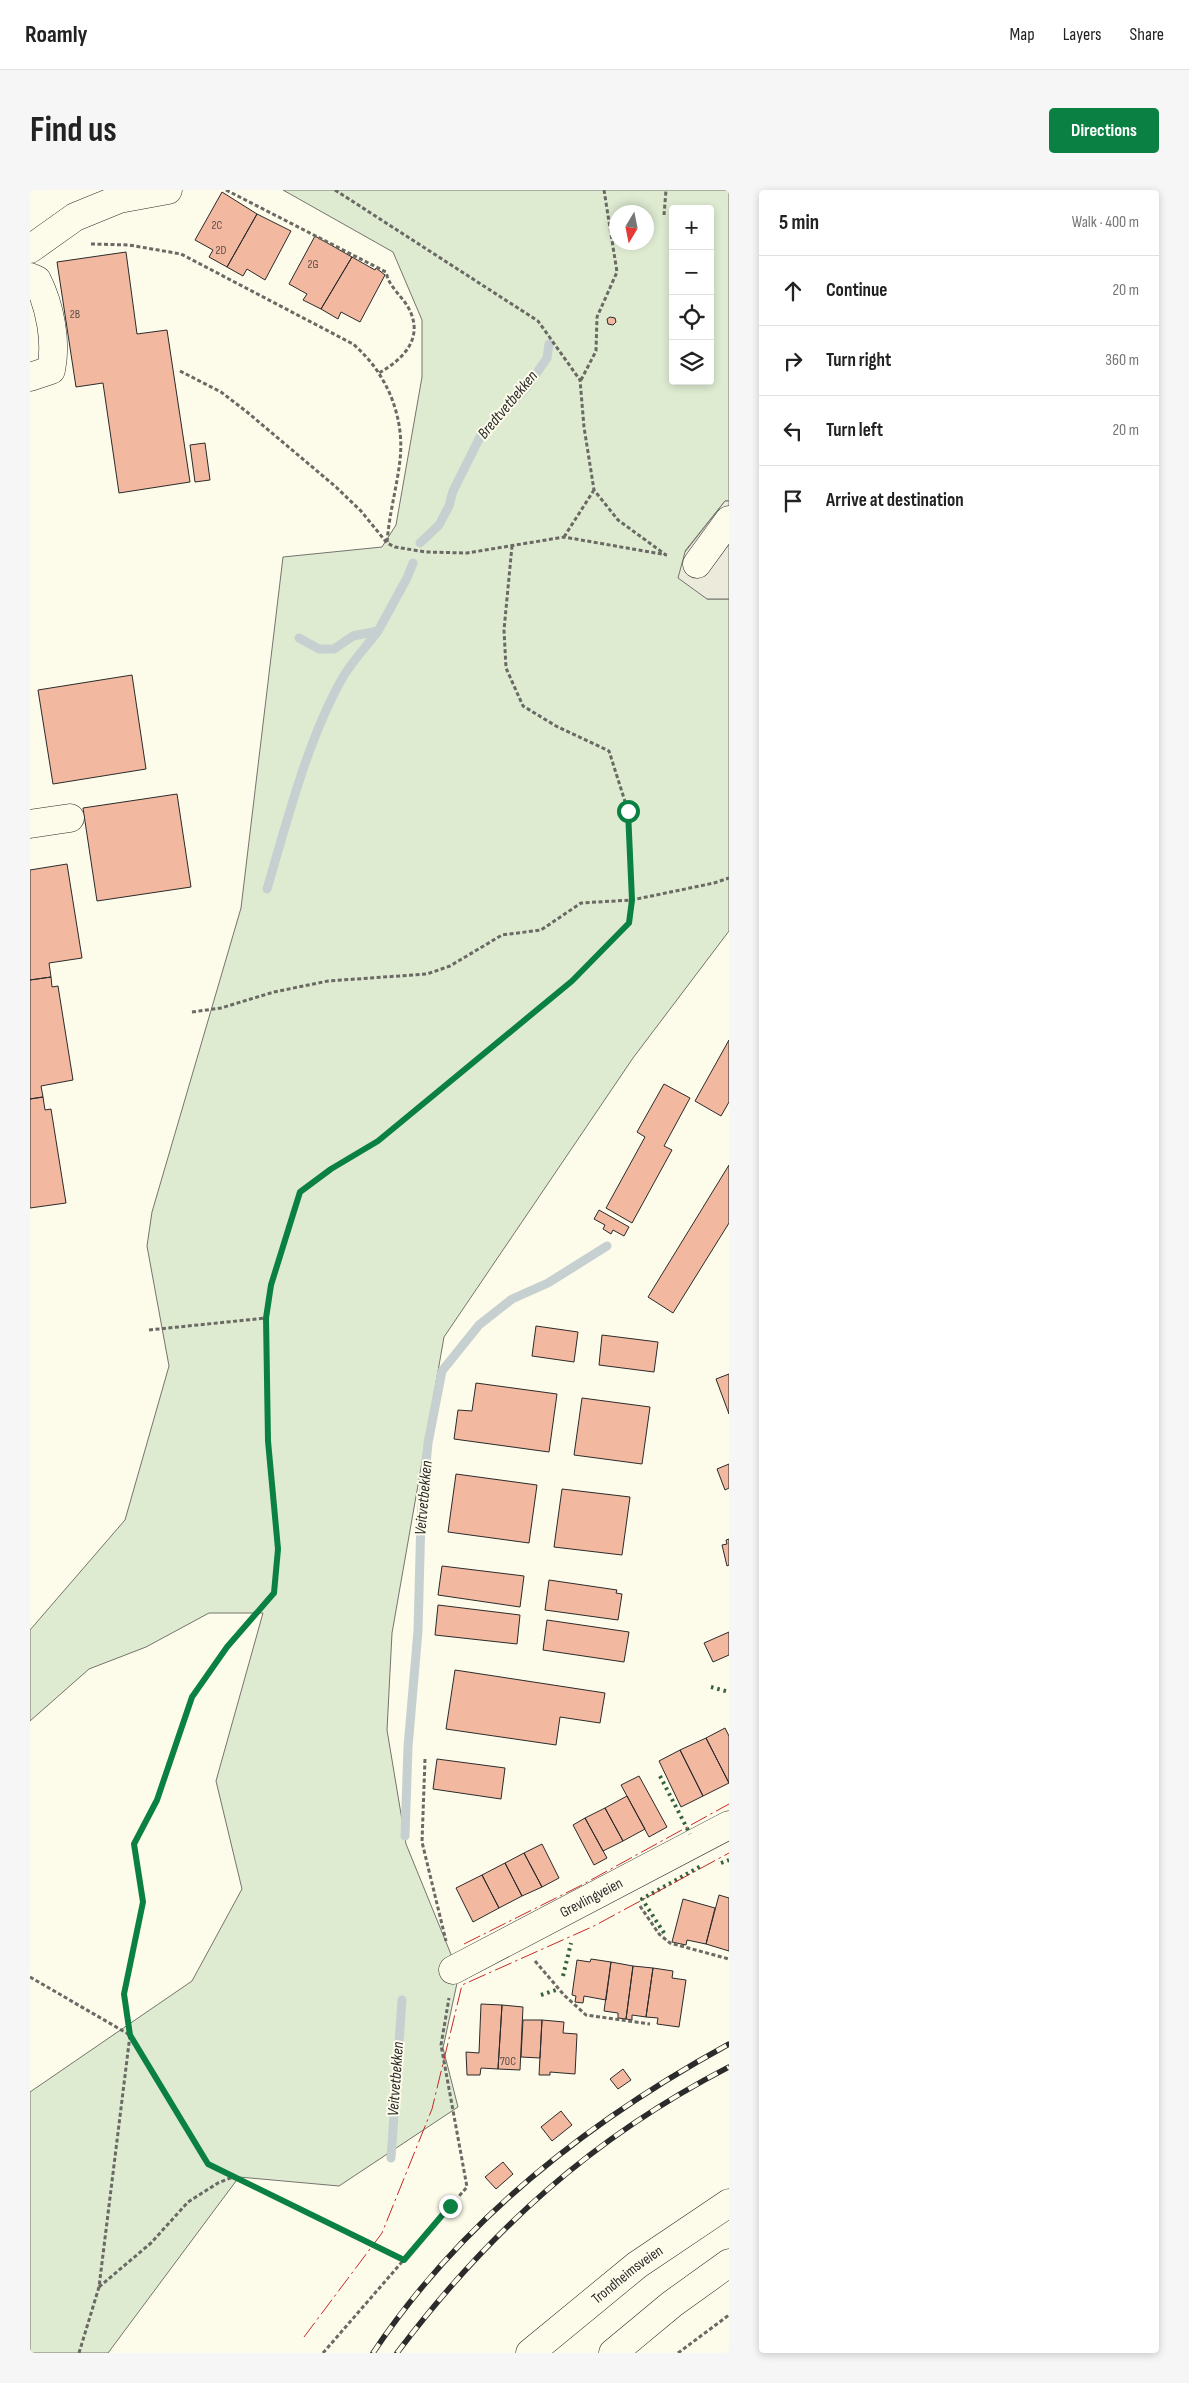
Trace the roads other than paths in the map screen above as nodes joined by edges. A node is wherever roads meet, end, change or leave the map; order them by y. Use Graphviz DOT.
graph roads {
  1 [pos="168,190"];
  2 [pos="30,249"];
  3 [pos="30,277"];
  4 [pos="30,376"];
  5 [pos="729,520"];
  6 [pos="697,564"];
  7 [pos="70,818"];
  8 [pos="30,824"];
  9 [pos="729,1825"];
  10 [pos="454,1970"];
  11 [pos="729,2203"];
  12 [pos="729,2263"];
  13 [pos="530,2353"];
  14 [pos="613,2353"];
  1 -- 2 [label="main road"];
  3 -- 4 [label="main road"];
  5 -- 6 [label="main road"];
  7 -- 8 [label="main road"];
  9 -- 10 [label="main road, Grevlingveien"];
  11 -- 13 [label="main road, Trondheimsveien"];
  12 -- 14 [label="main road"];
}
